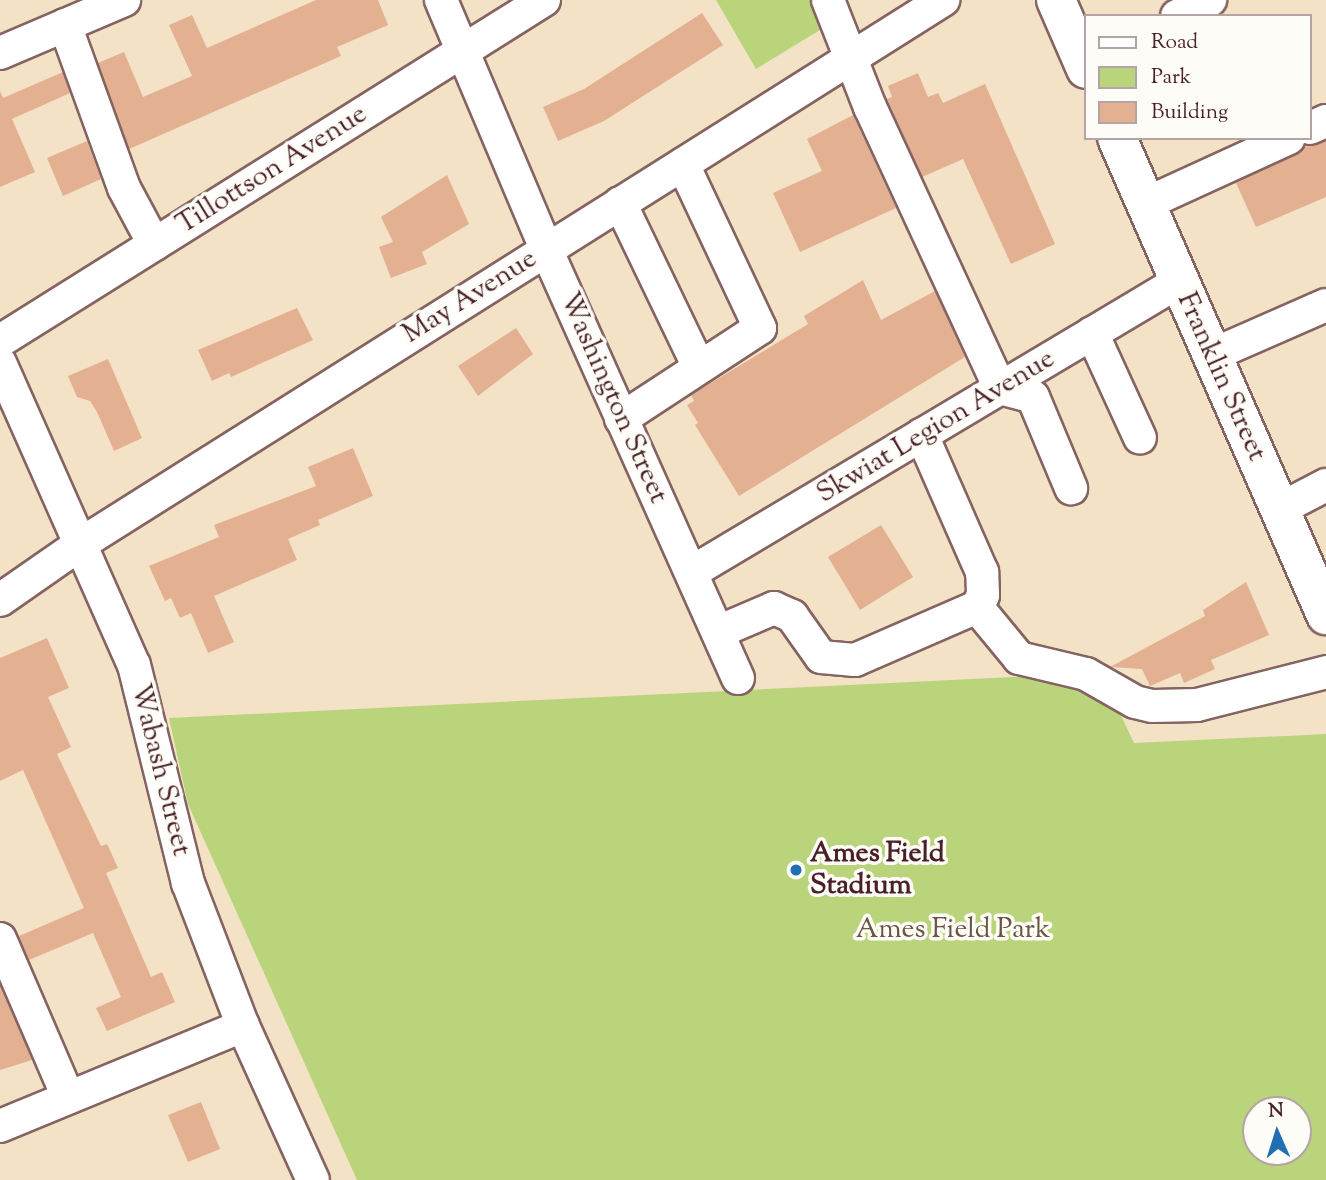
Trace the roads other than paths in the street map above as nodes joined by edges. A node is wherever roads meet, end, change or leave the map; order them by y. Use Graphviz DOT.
graph roads {
  1 [pos="124,0"];
  2 [pos="441,0"];
  3 [pos="544,0"];
  4 [pos="828,0"];
  5 [pos="943,0"];
  6 [pos="1056,0"];
  7 [pos="1210,0"];
  8 [pos="1181,14"];
  9 [pos="65,25"];
  10 [pos="464,50"];
  11 [pos="0,53"];
  12 [pos="852,57"];
  13 [pos="1084,61"];
  14 [pos="1117,140"];
  15 [pos="1285,140"];
  16 [pos="683,164"];
  17 [pos="620,203"];
  18 [pos="1145,204"];
  19 [pos="155,244"];
  20 [pos="546,249"];
  21 [pos="1180,281"];
  22 [pos="1326,305"];
  23 [pos="1092,333"];
  24 [pos="0,341"];
  25 [pos="1212,355"];
  26 [pos="0,363"];
  27 [pos="698,365"];
  28 [pos="1000,388"];
  29 [pos="621,419"];
  30 [pos="922,435"];
  31 [pos="1140,438"];
  32 [pos="1326,485"];
  33 [pos="1072,488"];
  34 [pos="1280,509"];
  35 [pos="79,545"];
  36 [pos="692,572"];
  37 [pos="0,600"];
  38 [pos="977,607"];
  39 [pos="1326,615"];
  40 [pos="718,632"];
  41 [pos="1326,672"];
  42 [pos="738,678"];
  43 [pos="0,939"];
  44 [pos="243,1026"];
  45 [pos="68,1097"];
  46 [pos="0,1126"];
  47 [pos="313,1180"];
  1 -- 9 [label="street"];
  2 -- 10 [label="street, Washington Street"];
  3 -- 10 [label="street, Tillottson Avenue"];
  4 -- 12 [label="street"];
  5 -- 12 [label="street, May Avenue"];
  6 -- 13 [label="main road"];
  7 -- 8 [label="street"];
  9 -- 11 [label="street"];
  9 -- 19 [label="street"];
  10 -- 19 [label="street, Tillottson Avenue"];
  10 -- 20 [label="street, Washington Street"];
  12 -- 16 [label="street, May Avenue"];
  12 -- 28 [label="street"];
  14 -- 18 [label="main road, Franklin Street"];
  15 -- 18 [label="street"];
  16 -- 17 [label="street, May Avenue"];
  16 -- 27 [label="street"];
  17 -- 20 [label="street, May Avenue"];
  17 -- 27 [label="street"];
  18 -- 21 [label="main road, Franklin Street"];
  19 -- 24 [label="street, Tillottson Avenue"];
  20 -- 29 [label="street, Washington Street"];
  20 -- 35 [label="street, May Avenue"];
  21 -- 23 [label="street, Skwiat Legion Avenue"];
  21 -- 25 [label="main road, Franklin Street"];
  22 -- 25 [label="street"];
  23 -- 28 [label="street, Skwiat Legion Avenue"];
  23 -- 31 [label="street"];
  25 -- 34 [label="main road, Franklin Street"];
  26 -- 35 [label="street, Wabash Street"];
  27 -- 29 [label="street"];
  28 -- 30 [label="street, Skwiat Legion Avenue"];
  28 -- 33 [label="street"];
  29 -- 36 [label="street, Washington Street"];
  30 -- 36 [label="street, Skwiat Legion Avenue"];
  30 -- 38 [label="street"];
  32 -- 34 [label="street"];
  34 -- 39 [label="main road, Franklin Street"];
  35 -- 37 [label="street, May Avenue"];
  35 -- 44 [label="street, Wabash Street"];
  36 -- 40 [label="street, Washington Street"];
  38 -- 40 [label="street"];
  38 -- 41 [label="street"];
  40 -- 42 [label="street, Washington Street"];
  43 -- 45 [label="street"];
  44 -- 45 [label="street"];
  44 -- 47 [label="street, Wabash Street"];
  45 -- 46 [label="street"];
}
